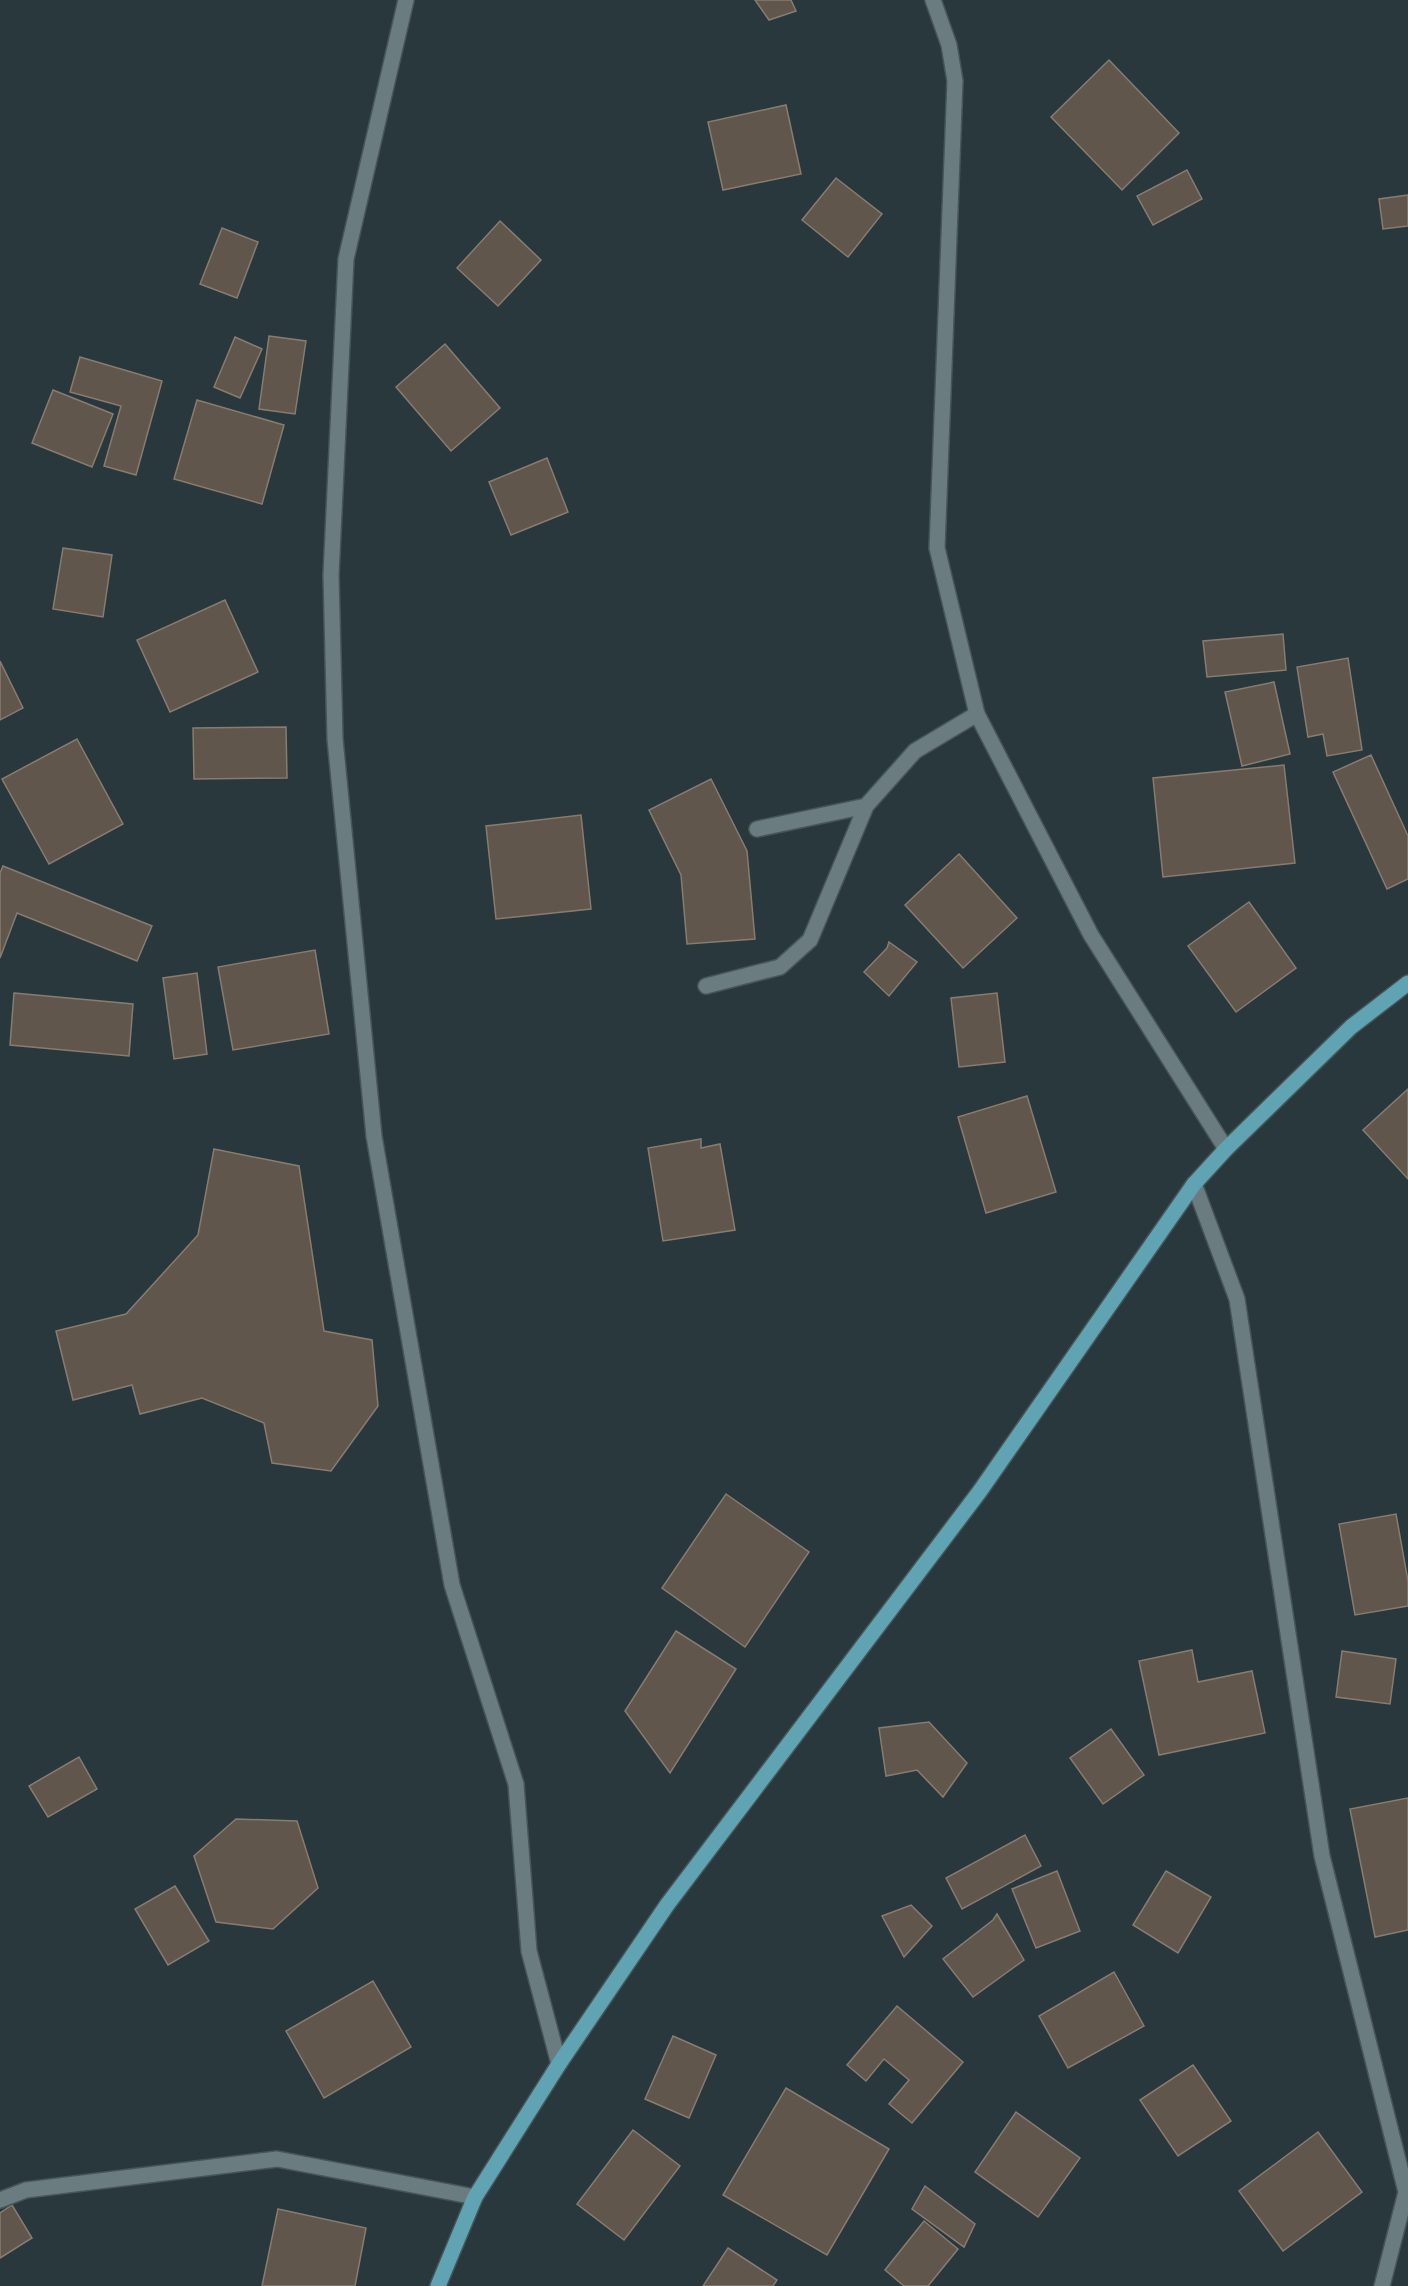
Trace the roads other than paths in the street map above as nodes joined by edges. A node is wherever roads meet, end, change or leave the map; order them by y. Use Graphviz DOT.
graph roads {
  1 [pos="406,0"];
  2 [pos="933,0"];
  3 [pos="977,714"];
  4 [pos="866,806"];
  5 [pos="757,829"];
  6 [pos="1408,983"];
  7 [pos="706,986"];
  8 [pos="1226,1149"];
  9 [pos="1194,1184"];
  10 [pos="559,2064"];
  11 [pos="475,2197"];
  12 [pos="0,2200"];
  13 [pos="438,2286"];
  14 [pos="1382,2286"];
  1 -- 10 [label="street"];
  2 -- 3 [label="street"];
  3 -- 4 [label="street"];
  3 -- 8 [label="street"];
  4 -- 5 [label="street"];
  4 -- 7 [label="street"];
  6 -- 8 [label="main road"];
  8 -- 9 [label="main road"];
  9 -- 10 [label="main road"];
  9 -- 14 [label="street"];
  10 -- 11 [label="main road"];
  11 -- 12 [label="street"];
  11 -- 13 [label="main road"];
}
